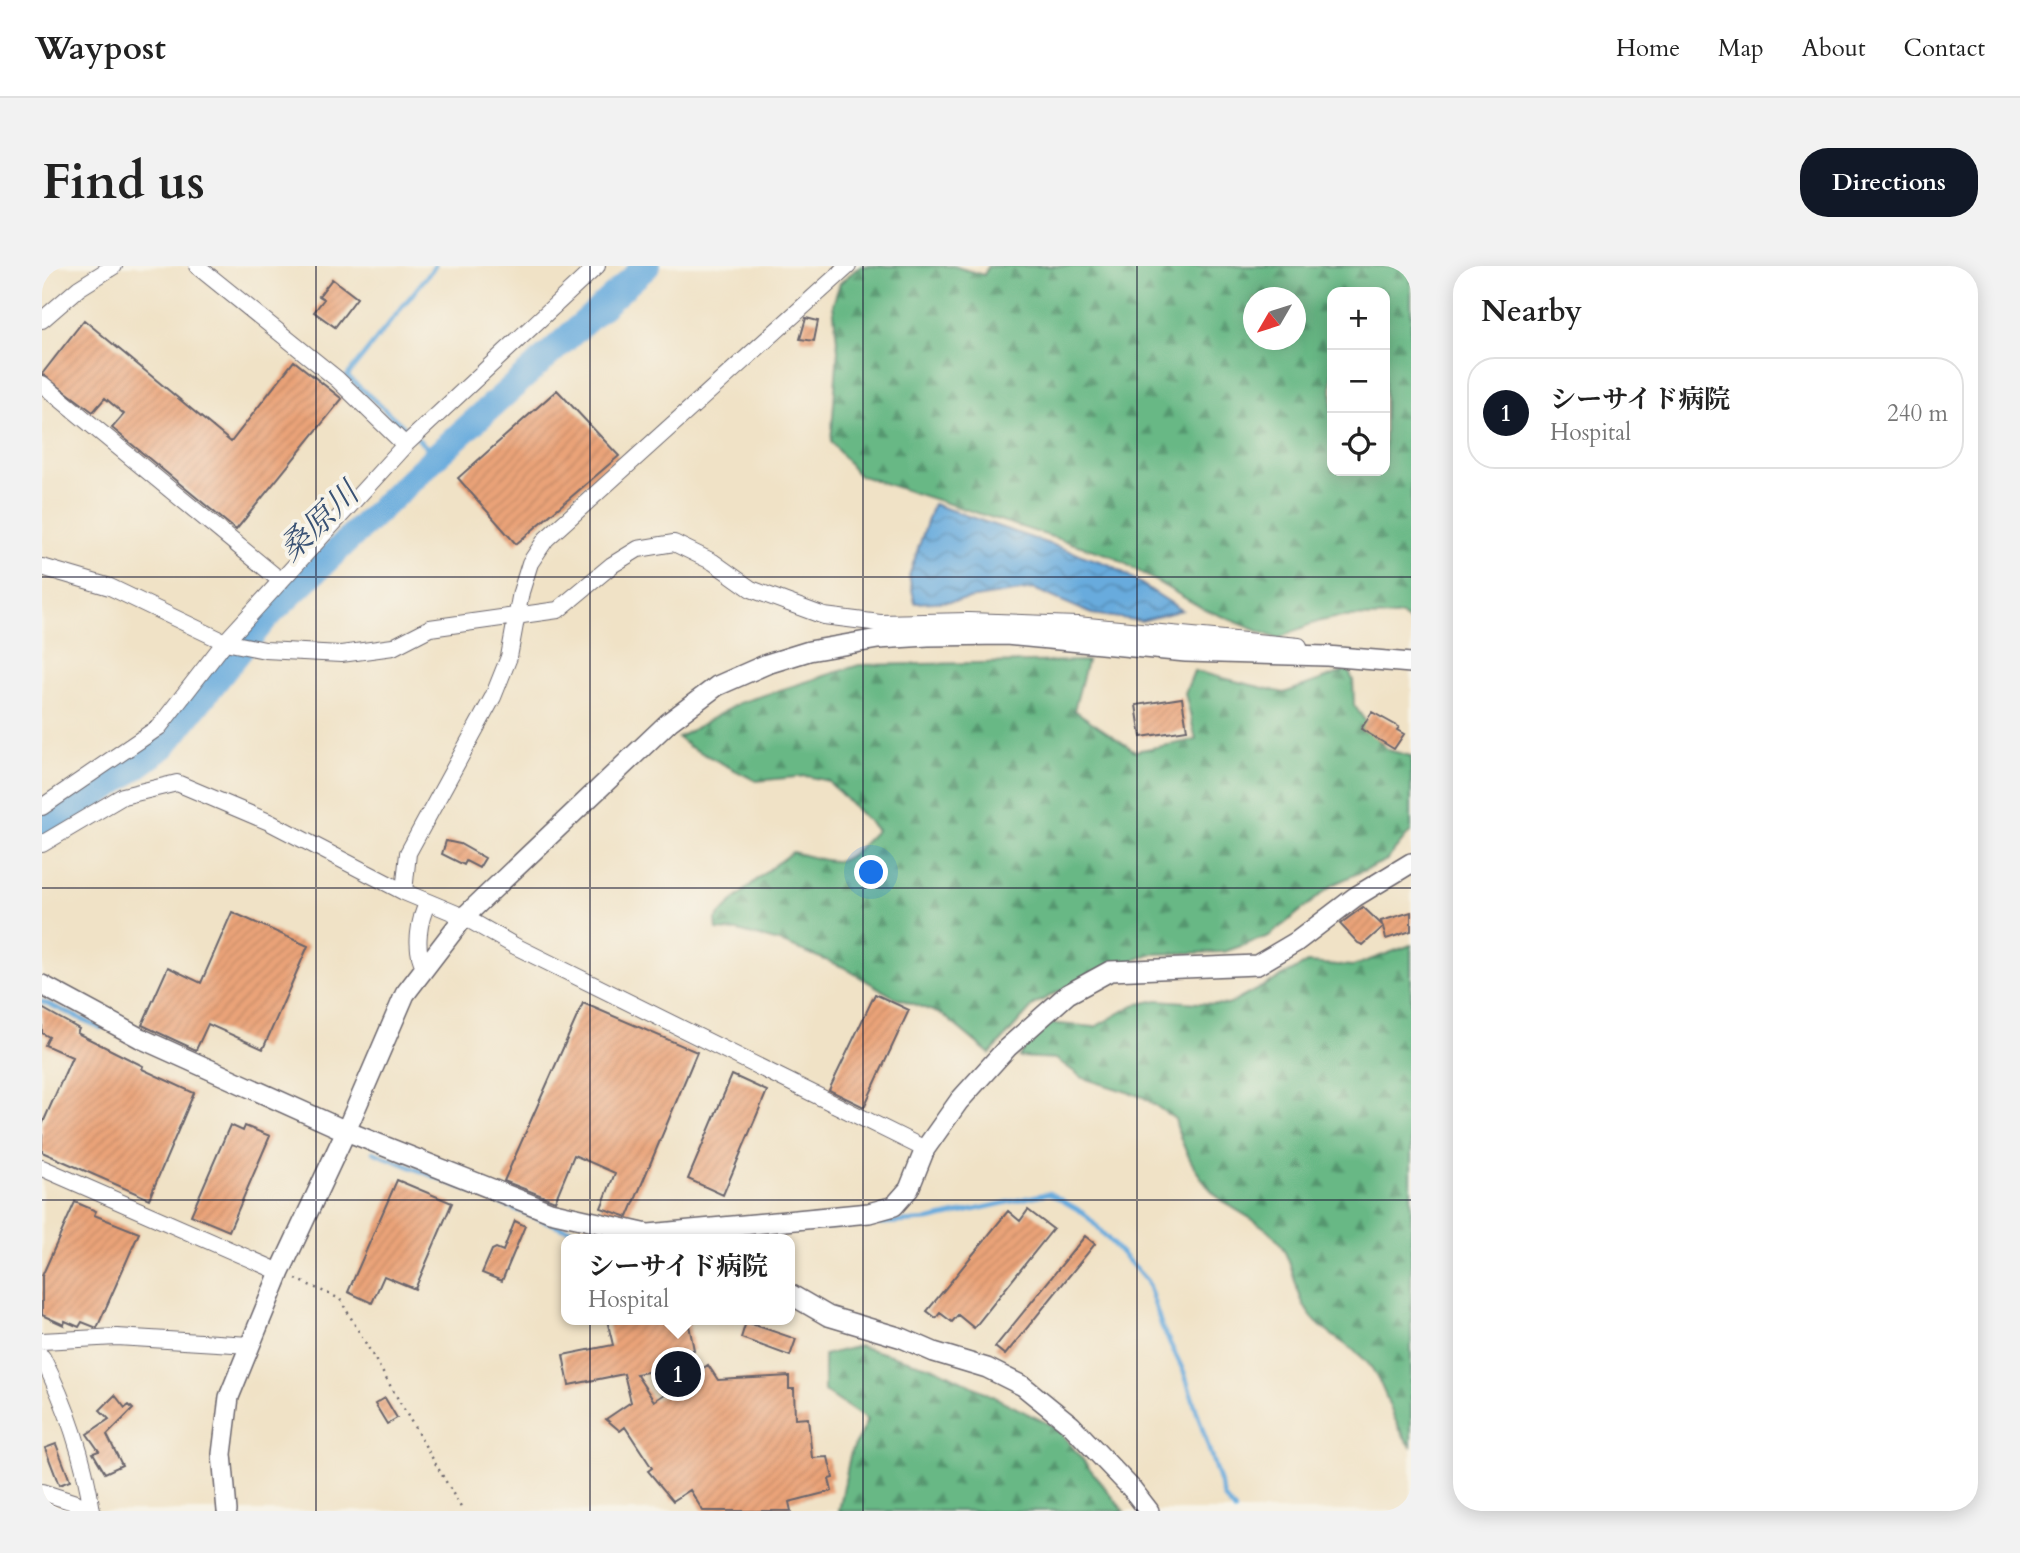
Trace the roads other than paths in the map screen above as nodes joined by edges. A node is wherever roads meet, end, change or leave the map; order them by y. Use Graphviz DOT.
graph roads {
  1 [pos="114,266"];
  2 [pos="197,266"];
  3 [pos="597,266"];
  4 [pos="848,266"];
  5 [pos="42,320"];
  6 [pos="42,384"];
  7 [pos="405,445"];
  8 [pos="42,566"];
  9 [pos="281,581"];
  10 [pos="517,616"];
  11 [pos="225,642"];
  12 [pos="1328,656"];
  13 [pos="1411,663"];
  14 [pos="42,807"];
  15 [pos="42,844"];
  16 [pos="1411,863"];
  17 [pos="404,892"];
  18 [pos="428,902"];
  19 [pos="464,917"];
  20 [pos="424,966"];
  21 [pos="42,985"];
  22 [pos="346,1131"];
  23 [pos="925,1149"];
  24 [pos="42,1168"];
  25 [pos="646,1234"];
  26 [pos="685,1234"];
  27 [pos="280,1272"];
  28 [pos="795,1297"];
  29 [pos="42,1341"];
  30 [pos="250,1345"];
  31 [pos="42,1357"];
  32 [pos="42,1492"];
  33 [pos="90,1511"];
  34 [pos="227,1511"];
  35 [pos="1149,1511"];
  1 -- 5 [label="street"];
  2 -- 7 [label="street"];
  3 -- 7 [label="street"];
  4 -- 10 [label="street"];
  6 -- 9 [label="street"];
  7 -- 9 [label="street"];
  8 -- 11 [label="street"];
  9 -- 11 [label="street"];
  10 -- 11 [label="street"];
  10 -- 12 [label="street"];
  10 -- 17 [label="street"];
  11 -- 14 [label="street"];
  12 -- 13 [label="street"];
  12 -- 19 [label="street"];
  15 -- 17 [label="street"];
  16 -- 23 [label="street"];
  17 -- 18 [label="street"];
  18 -- 19 [label="street"];
  18 -- 20 [label="street"];
  19 -- 20 [label="street"];
  19 -- 23 [label="street"];
  20 -- 22 [label="street"];
  21 -- 22 [label="street"];
  22 -- 25 [label="street"];
  22 -- 27 [label="street"];
  23 -- 26 [label="street"];
  24 -- 27 [label="street"];
  27 -- 30 [label="street"];
  28 -- 35 [label="street"];
  29 -- 30 [label="street"];
  30 -- 34 [label="street"];
  31 -- 33 [label="street"];
  32 -- 33 [label="street"];
}
